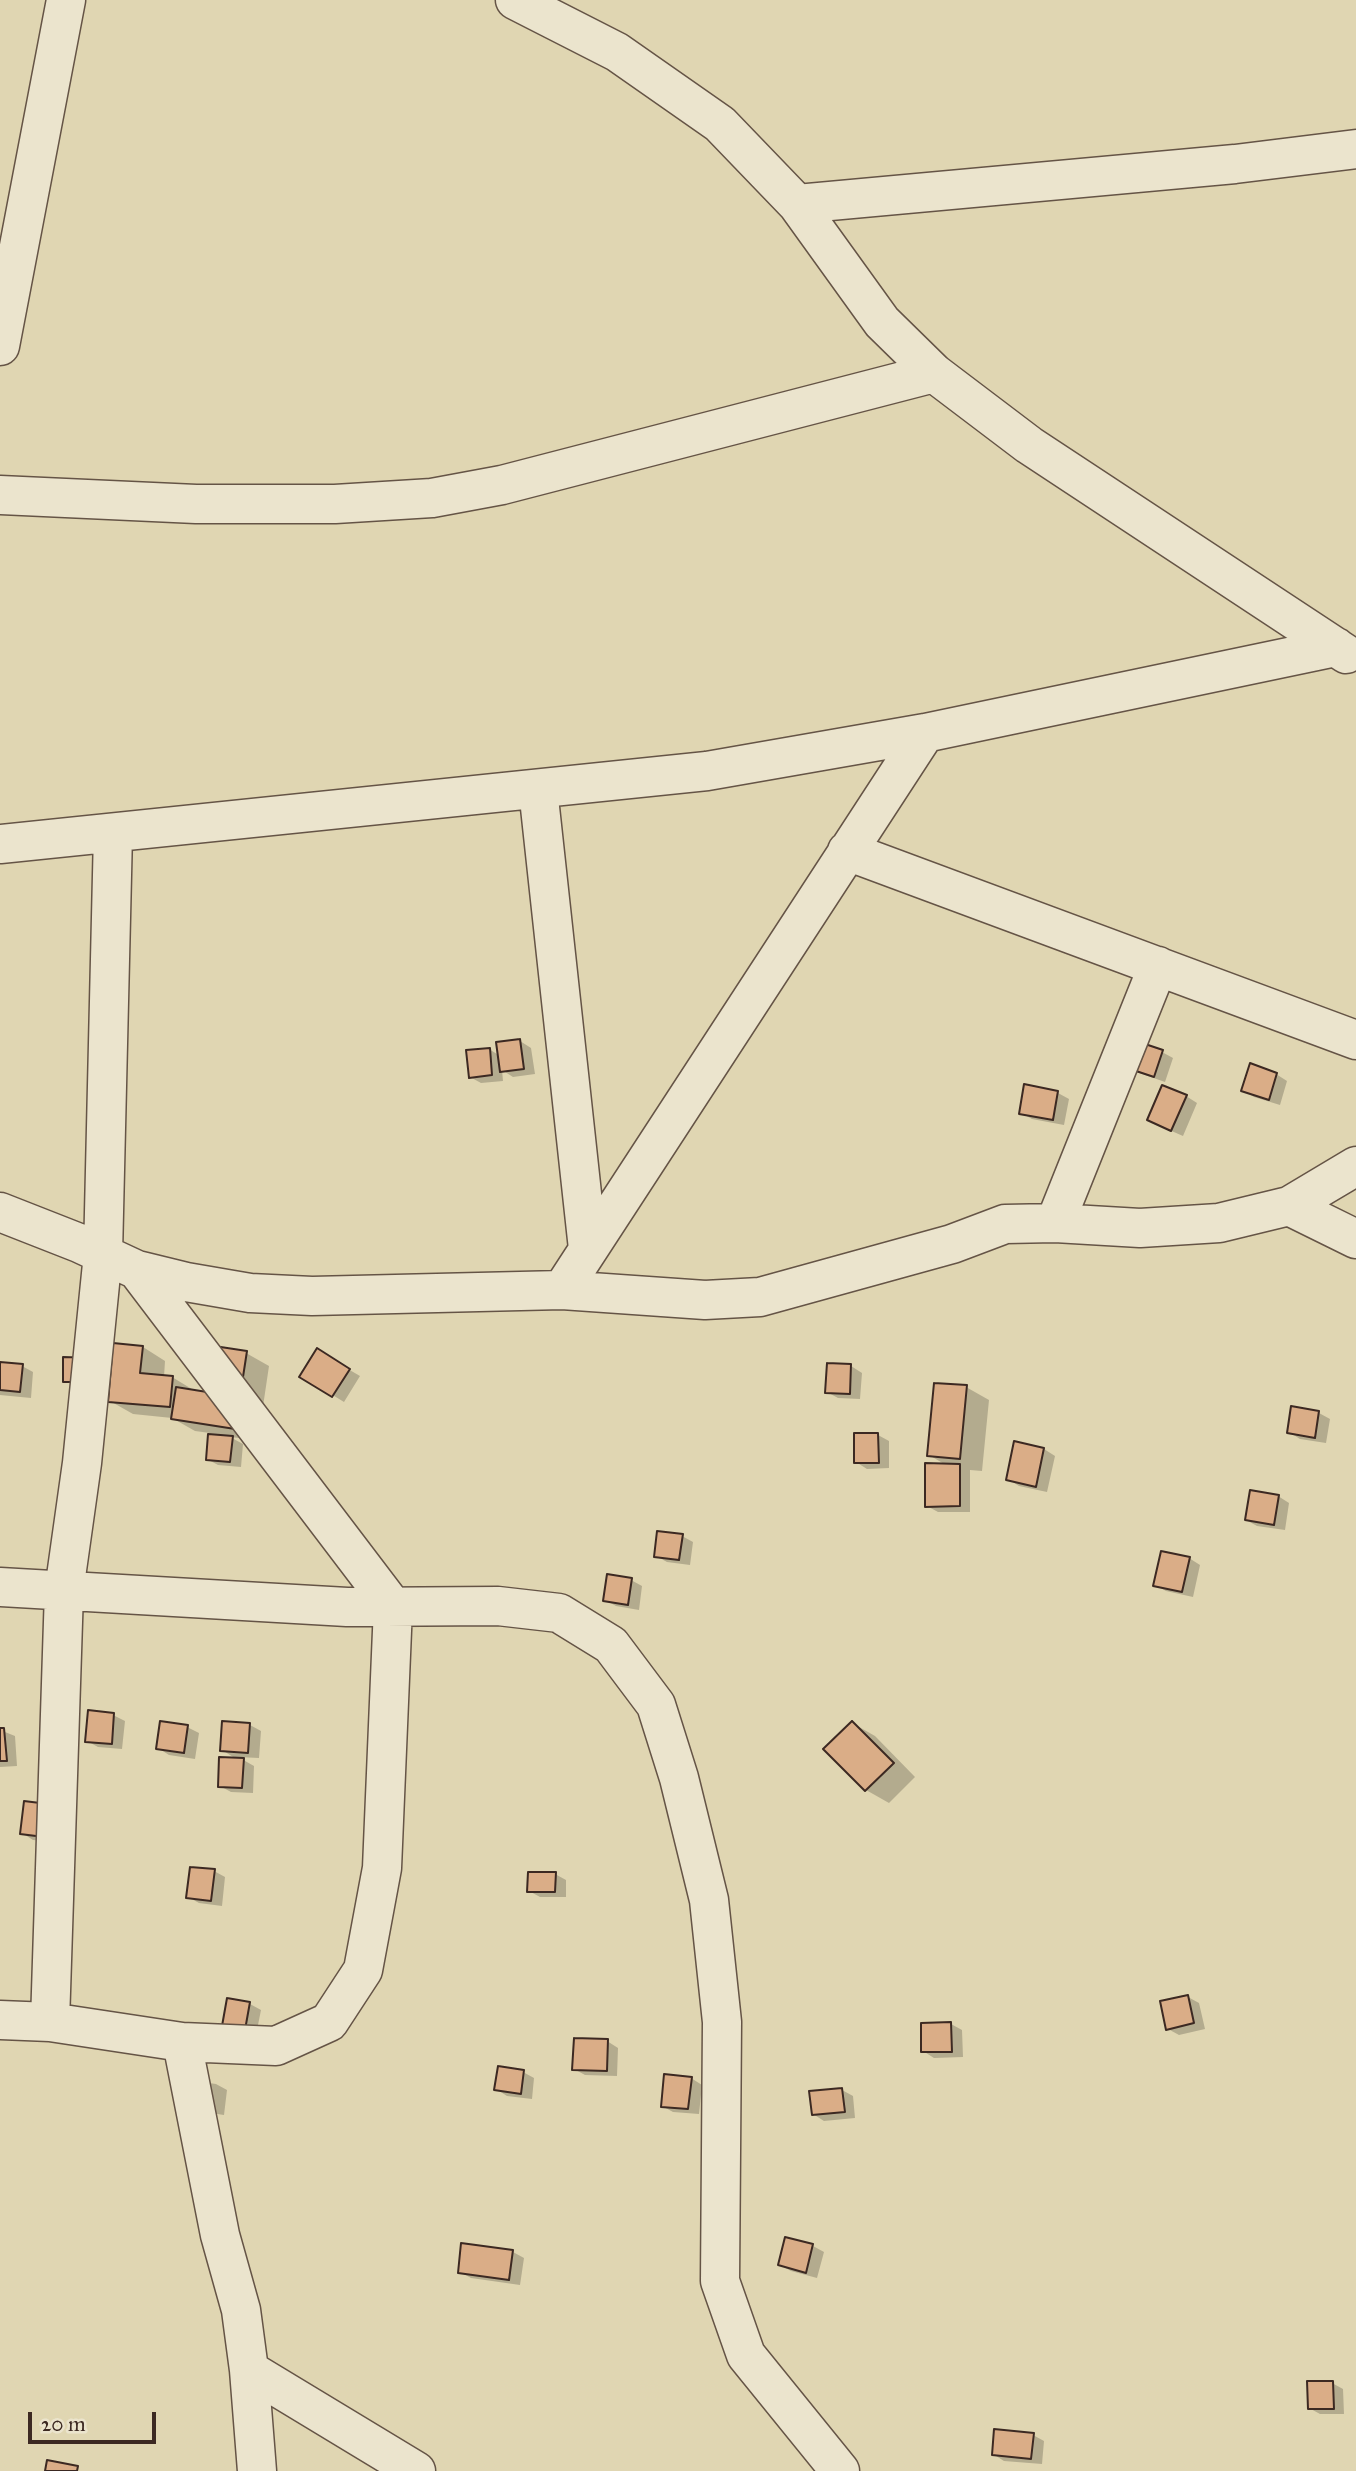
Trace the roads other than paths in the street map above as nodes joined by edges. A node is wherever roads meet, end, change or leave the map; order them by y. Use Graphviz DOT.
graph roads {
  1 [pos="66,0"];
  2 [pos="515,0"];
  3 [pos="1356,149"];
  4 [pos="797,204"];
  5 [pos="0,346"];
  6 [pos="934,373"];
  7 [pos="0,495"];
  8 [pos="1346,654"];
  9 [pos="925,733"];
  10 [pos="538,789"];
  11 [pos="113,833"];
  12 [pos="0,844"];
  13 [pos="847,851"];
  14 [pos="1158,966"];
  15 [pos="1356,1040"];
  16 [pos="1356,1166"];
  17 [pos="1289,1206"];
  18 [pos="0,1212"];
  19 [pos="1055,1223"];
  20 [pos="1356,1238"];
  21 [pos="588,1249"];
  22 [pos="120,1262"];
  23 [pos="562,1290"];
  24 [pos="0,1587"];
  25 [pos="65,1591"];
  26 [pos="393,1607"];
  27 [pos="0,2020"];
  28 [pos="50,2022"];
  29 [pos="182,2042"];
  30 [pos="249,2370"];
  31 [pos="257,2471"];
  32 [pos="416,2471"];
  33 [pos="840,2471"];
  1 -- 5 [label="street"];
  2 -- 4 [label="street"];
  3 -- 4 [label="street"];
  4 -- 6 [label="street"];
  6 -- 7 [label="street"];
  6 -- 8 [label="street"];
  8 -- 9 [label="street"];
  9 -- 10 [label="street"];
  9 -- 13 [label="street"];
  10 -- 11 [label="street"];
  10 -- 21 [label="street"];
  11 -- 12 [label="street"];
  11 -- 22 [label="street"];
  13 -- 14 [label="street"];
  13 -- 21 [label="street"];
  14 -- 15 [label="street"];
  14 -- 19 [label="street"];
  16 -- 17 [label="street"];
  17 -- 19 [label="street"];
  17 -- 20 [label="street"];
  18 -- 22 [label="street"];
  19 -- 23 [label="street"];
  21 -- 23 [label="street"];
  22 -- 23 [label="street"];
  22 -- 25 [label="street"];
  22 -- 26 [label="street"];
  24 -- 25 [label="street"];
  25 -- 26 [label="street"];
  25 -- 28 [label="street"];
  26 -- 29 [label="street"];
  26 -- 33 [label="street"];
  27 -- 28 [label="street"];
  28 -- 29 [label="street"];
  29 -- 30 [label="street"];
  30 -- 31 [label="street"];
  30 -- 32 [label="street"];
}
